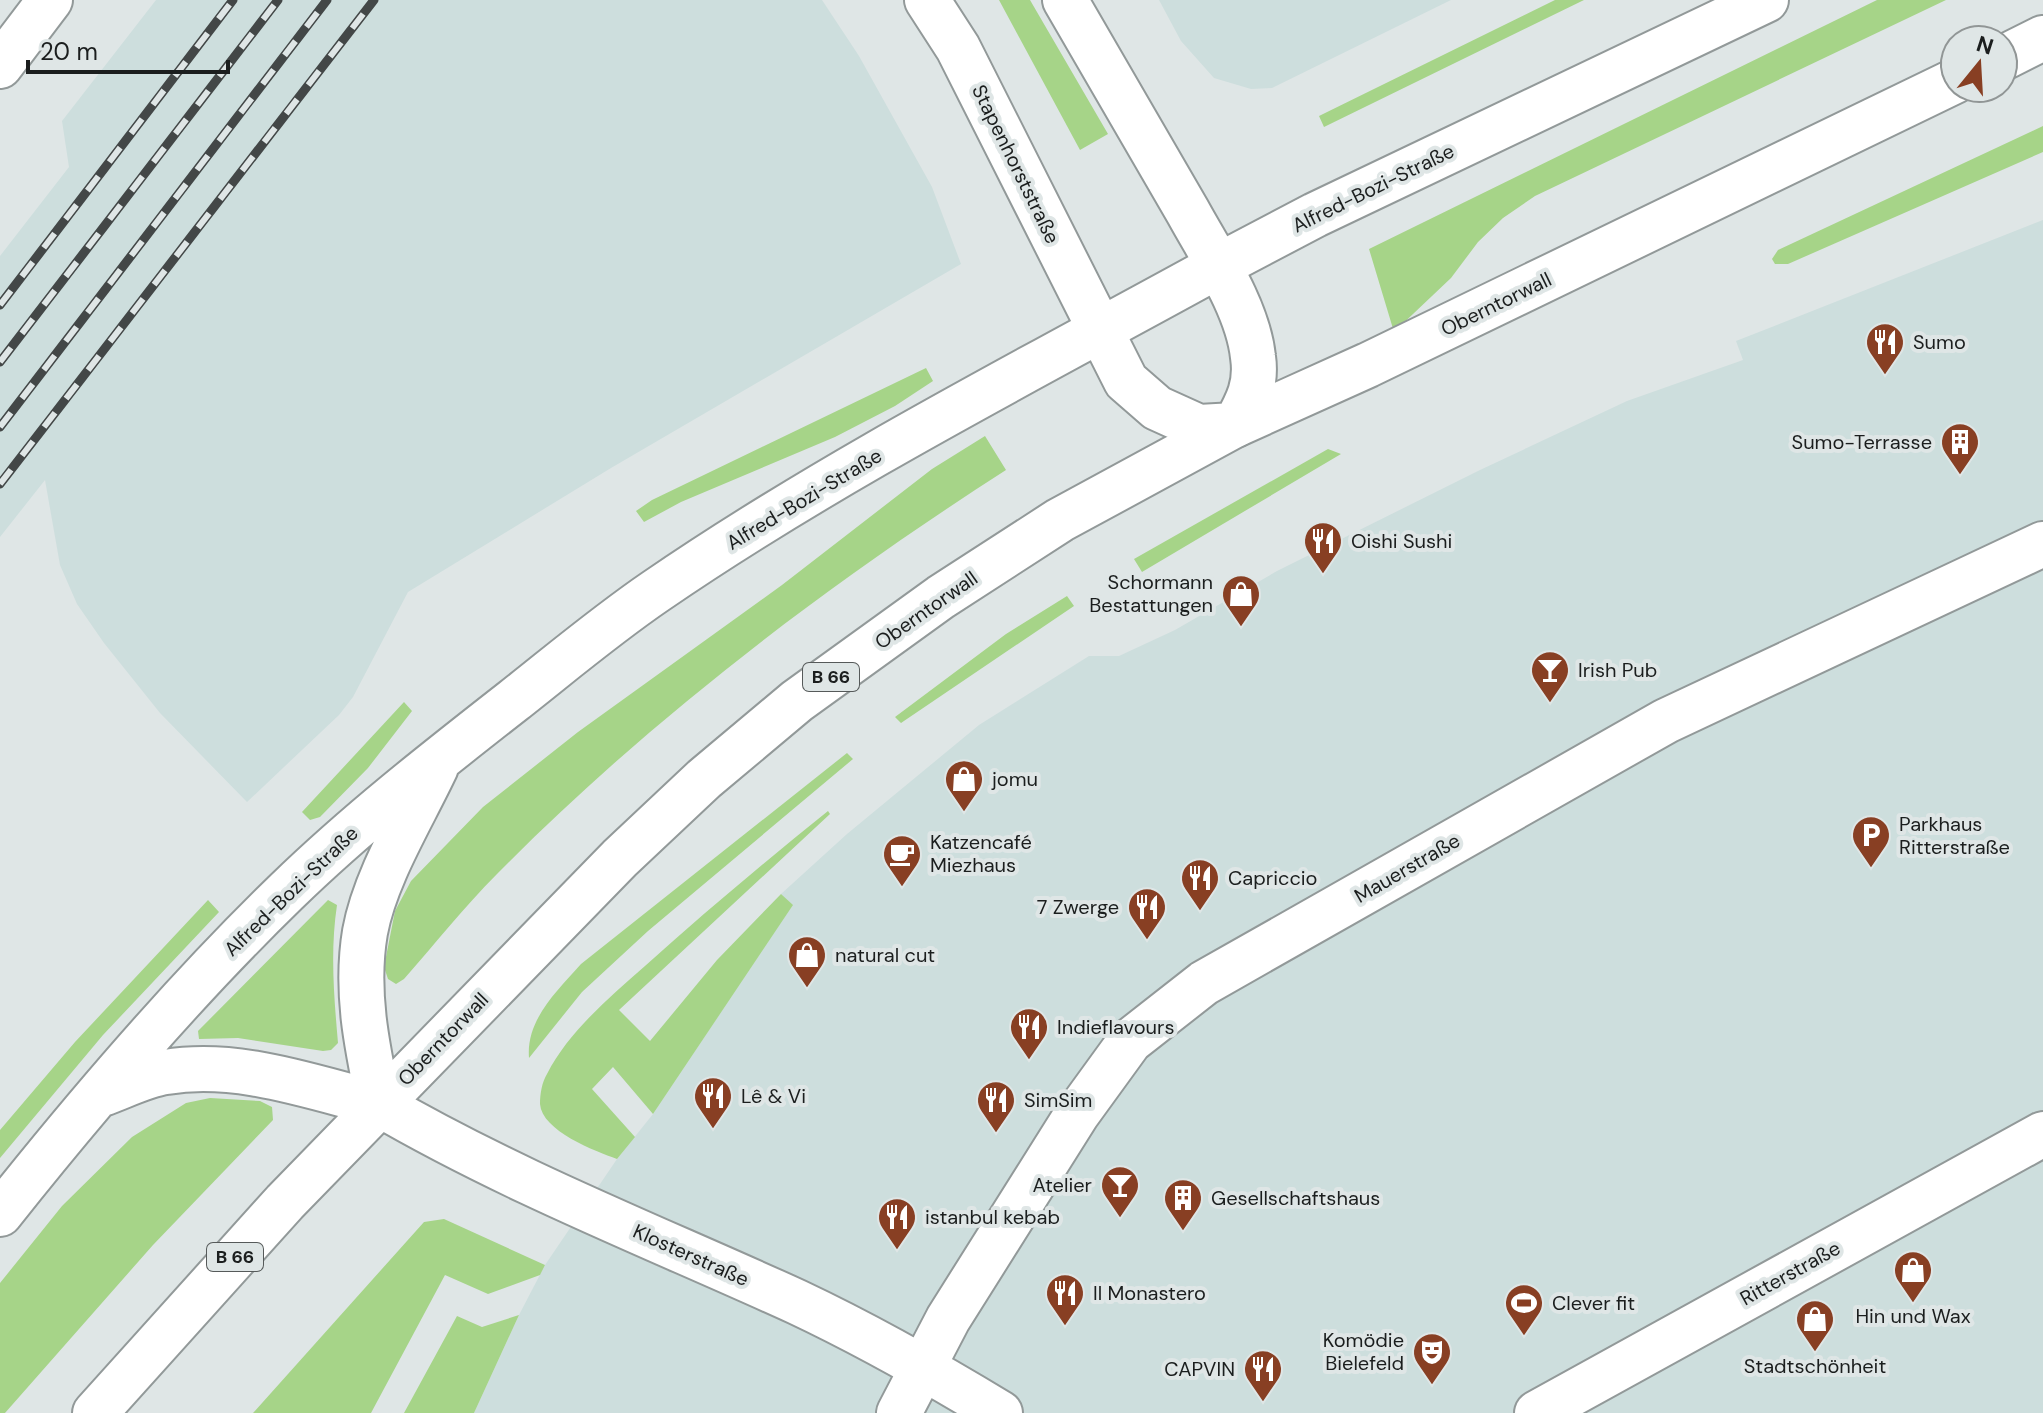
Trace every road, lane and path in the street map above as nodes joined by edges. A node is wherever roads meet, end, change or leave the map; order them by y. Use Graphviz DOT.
graph roads {
  1 [pos="50,0"];
  2 [pos="927,0"];
  3 [pos="1065,0"];
  4 [pos="1766,0"];
  5 [pos="2043,38"];
  6 [pos="2019,50"];
  7 [pos="0,66"];
  8 [pos="1939,89"];
  9 [pos="1218,266"];
  10 [pos="1099,331"];
  11 [pos="1235,425"];
  12 [pos="2043,544"];
  13 [pos="440,758"];
  14 [pos="98,1095"];
  15 [pos="379,1104"];
  16 [pos="2043,1134"];
  17 [pos="0,1214"];
  18 [pos="922,1367"];
  19 [pos="95,1413"];
  20 [pos="899,1413"];
  21 [pos="1000,1413"];
  22 [pos="1537,1413"];
  1 -- 7 [label="main road"];
  2 -- 10 [label="main road, Stapenhorststraße"];
  3 -- 9 [label="main road"];
  4 -- 9 [label="main road, Alfred-Bozi-Straße"];
  5 -- 6 [label="main road"];
  8 -- 11 [label="main road, Oberntorwall"];
  9 -- 10 [label="main road, Alfred-Bozi-Straße"];
  9 -- 11 [label="main road"];
  10 -- 11 [label="main road, Stapenhorststraße"];
  10 -- 13 [label="main road, Alfred-Bozi-Straße"];
  11 -- 15 [label="main road, Oberntorwall / B 66"];
  12 -- 18 [label="main road, Mauerstraße"];
  13 -- 14 [label="main road, Alfred-Bozi-Straße"];
  13 -- 15 [label="main road"];
  14 -- 15 [label="main road, Klosterstraße"];
  14 -- 17 [label="main road, Alfred-Bozi-Straße"];
  15 -- 18 [label="main road, Klosterstraße"];
  15 -- 19 [label="main road, Oberntorwall / B 66"];
  16 -- 22 [label="main road, Ritterstraße"];
  18 -- 20 [label="main road, Mauerstraße"];
  18 -- 21 [label="main road, Klosterstraße"];
}
